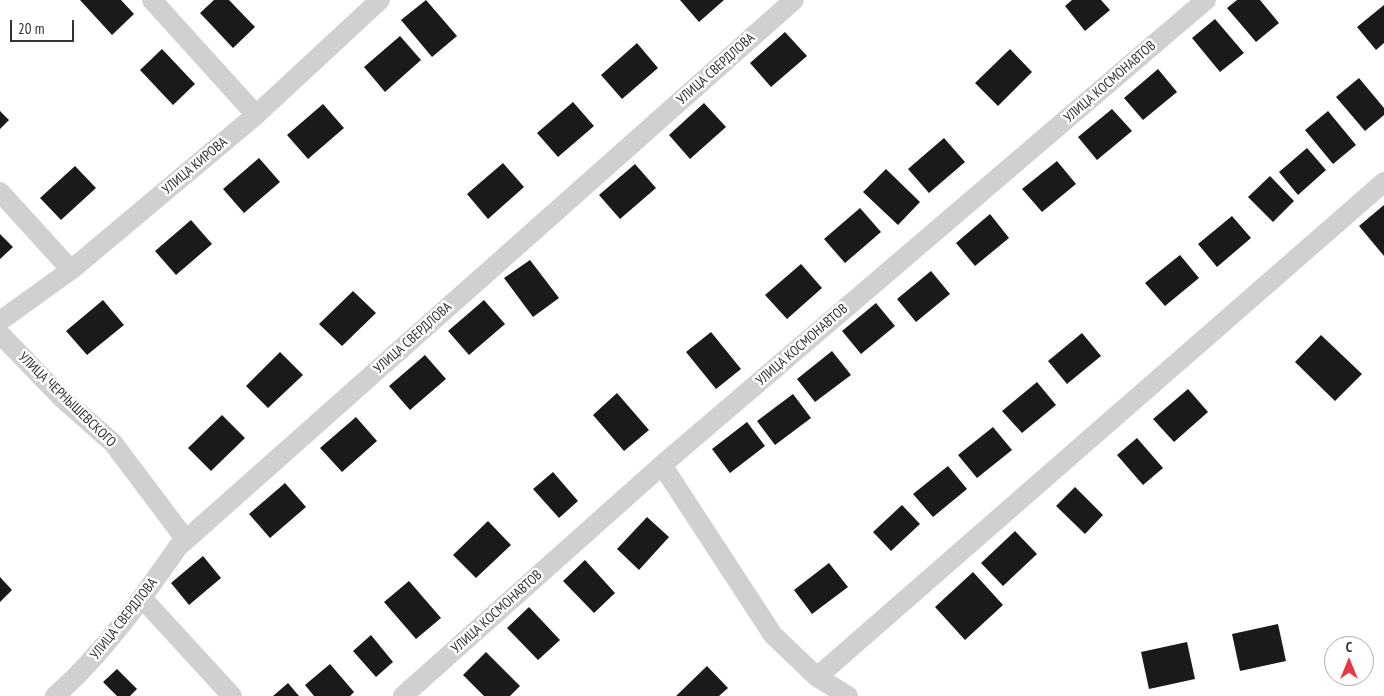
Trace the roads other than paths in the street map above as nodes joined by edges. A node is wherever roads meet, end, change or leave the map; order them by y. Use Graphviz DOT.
graph roads {
  1 [pos="152,0"];
  2 [pos="380,0"];
  3 [pos="794,0"];
  4 [pos="1206,0"];
  5 [pos="256,115"];
  6 [pos="1384,182"];
  7 [pos="0,192"];
  8 [pos="71,270"];
  9 [pos="0,321"];
  10 [pos="0,334"];
  11 [pos="662,466"];
  12 [pos="186,540"];
  13 [pos="142,598"];
  14 [pos="817,677"];
  15 [pos="54,696"];
  16 [pos="232,696"];
  17 [pos="403,696"];
  18 [pos="848,696"];
  1 -- 5 [label="street"];
  2 -- 5 [label="street, УЛИЦА КИРОВА"];
  3 -- 12 [label="street, УЛИЦА СВЕРДЛОВА"];
  4 -- 11 [label="street, УЛИЦА КОСМОНАВТОВ"];
  5 -- 8 [label="street, УЛИЦА КИРОВА"];
  6 -- 14 [label="street"];
  7 -- 8 [label="street"];
  8 -- 9 [label="street, УЛИЦА КИРОВА"];
  10 -- 12 [label="street, УЛИЦА ЧЕРНЫШЕВСКОГО"];
  11 -- 14 [label="street"];
  11 -- 17 [label="street, УЛИЦА КОСМОНАВТОВ"];
  12 -- 13 [label="street, УЛИЦА СВЕРДЛОВА"];
  13 -- 15 [label="street, УЛИЦА СВЕРДЛОВА"];
  13 -- 16 [label="street"];
  14 -- 18 [label="street"];
}
